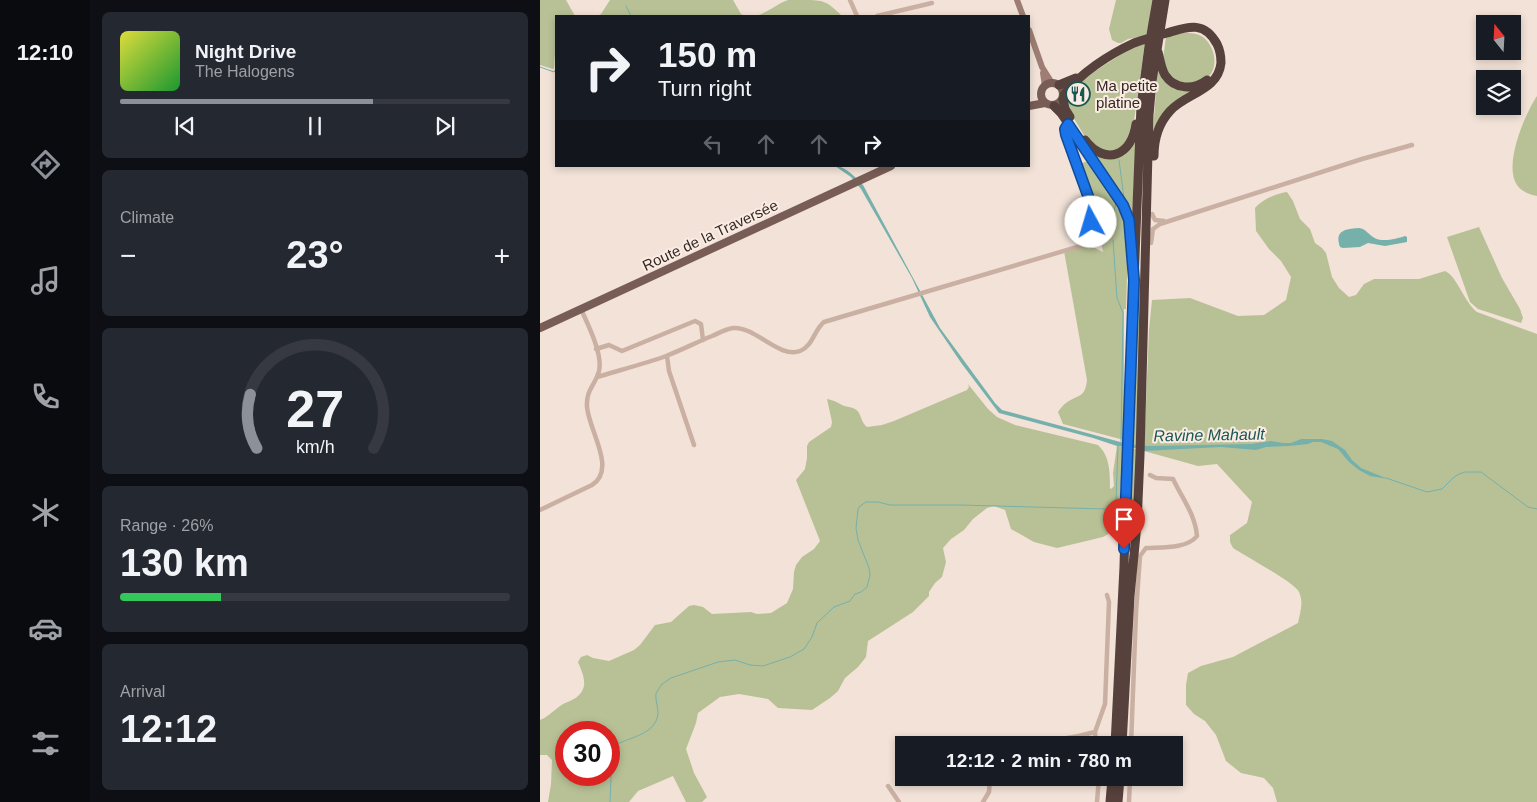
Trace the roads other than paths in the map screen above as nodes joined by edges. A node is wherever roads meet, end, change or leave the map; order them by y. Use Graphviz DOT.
graph roads {
  1 [pos="850,0"];
  2 [pos="1017,0"];
  3 [pos="1157,0"];
  4 [pos="1165,0"];
  5 [pos="932,4"];
  6 [pos="909,9"];
  7 [pos="857,15"];
  8 [pos="882,15"];
  9 [pos="911,15"];
  10 [pos="1023,15"];
  11 [pos="1156,27"];
  12 [pos="1170,33"];
  13 [pos="1030,34"];
  14 [pos="1153,45"];
  15 [pos="1083,75"];
  16 [pos="1143,84"];
  17 [pos="1049,87"];
  18 [pos="1063,97"];
  19 [pos="1030,100"];
  20 [pos="1049,104"];
  21 [pos="1030,106"];
  22 [pos="1068,124"];
  23 [pos="1412,145"];
  24 [pos="889,167"];
  25 [pos="1152,214"];
  26 [pos="1175,219"];
  27 [pos="1151,243"];
  28 [pos="1134,280"];
  29 [pos="581,309"];
  30 [pos="540,328"];
  31 [pos="703,340"];
  32 [pos="1143,346"];
  33 [pos="596,349"];
  34 [pos="667,356"];
  35 [pos="597,377"];
  36 [pos="694,445"];
  37 [pos="1150,475"];
  38 [pos="540,510"];
  39 [pos="1107,595"];
  40 [pos="1095,732"];
  41 [pos="1080,736"];
  42 [pos="1095,736"];
  43 [pos="1115,736"];
  44 [pos="1122,736"];
  45 [pos="1131,736"];
  46 [pos="888,786"];
  47 [pos="989,786"];
  48 [pos="1098,786"];
  49 [pos="1111,786"];
  50 [pos="1119,786"];
  51 [pos="1130,786"];
  52 [pos="899,802"];
  53 [pos="983,802"];
  54 [pos="1097,802"];
  55 [pos="1110,802"];
  56 [pos="1118,802"];
  57 [pos="1129,802"];
  1 -- 7 [label="street"];
  2 -- 10 [label="main road"];
  3 -- 11 [label="highway"];
  4 -- 11 [label="highway"];
  5 -- 6 [label="street"];
  6 -- 8 [label="street"];
  6 -- 9 [label="street"];
  11 -- 14 [label="highway"];
  12 -- 14 [label="highway"];
  12 -- 15 [label="highway"];
  12 -- 25 [label="highway"];
  13 -- 17 [label="main road"];
  14 -- 16 [label="highway"];
  14 -- 32 [label="highway"];
  15 -- 17 [label="highway"];
  15 -- 18 [label="highway"];
  16 -- 18 [label="highway"];
  16 -- 28 [label="highway"];
  17 -- 18 [label="main road"];
  17 -- 19 [label="main road"];
  17 -- 20 [label="main road"];
  18 -- 20 [label="main road"];
  20 -- 21 [label="main road"];
  20 -- 22 [label="highway"];
  22 -- 28 [label="highway"];
  22 -- 31 [label="street"];
  23 -- 26 [label="street"];
  24 -- 29 [label="main road, Route de la Traversée"];
  25 -- 26 [label="street"];
  25 -- 27 [label="highway"];
  26 -- 27 [label="street"];
  27 -- 32 [label="highway"];
  28 -- 43 [label="highway"];
  29 -- 30 [label="main road, Route de la Traversée"];
  29 -- 33 [label="street"];
  31 -- 33 [label="street"];
  31 -- 34 [label="street"];
  32 -- 44 [label="highway"];
  33 -- 35 [label="street"];
  34 -- 35 [label="street"];
  34 -- 36 [label="street"];
  35 -- 38 [label="street"];
  37 -- 45 [label="street"];
  39 -- 40 [label="street"];
  40 -- 41 [label="street"];
  40 -- 42 [label="street"];
  46 -- 52 [label="street"];
  47 -- 53 [label="street"];
  48 -- 54 [label="street"];
  49 -- 55 [label="highway"];
  50 -- 56 [label="highway"];
  51 -- 57 [label="street"];
}
